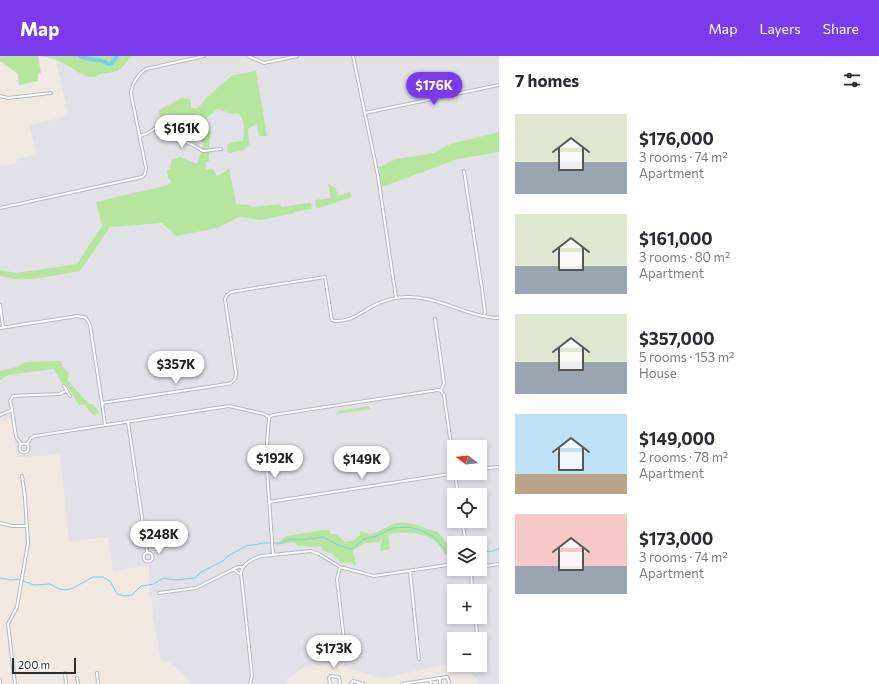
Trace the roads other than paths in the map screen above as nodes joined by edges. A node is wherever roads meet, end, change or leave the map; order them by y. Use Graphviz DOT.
graph roads {
  1 [pos="204,56"];
  2 [pos="248,56"];
  3 [pos="297,56"];
  4 [pos="353,56"];
  5 [pos="499,85"];
  6 [pos="51,93"];
  7 [pos="0,96"];
  8 [pos="365,113"];
  9 [pos="158,123"];
  10 [pos="159,126"];
  11 [pos="140,136"];
  12 [pos="221,149"];
  13 [pos="464,171"];
  14 [pos="0,208"];
  15 [pos="396,298"];
  16 [pos="0,305"];
  17 [pos="484,316"];
  18 [pos="499,318"];
  19 [pos="435,319"];
  20 [pos="3,327"];
  21 [pos="0,328"];
  22 [pos="64,386"];
  23 [pos="66,391"];
  24 [pos="442,391"];
  25 [pos="70,396"];
  26 [pos="102,403"];
  27 [pos="12,410"];
  28 [pos="0,415"];
  29 [pos="269,417"];
  30 [pos="128,422"];
  31 [pos="105,425"];
  32 [pos="450,440"];
  33 [pos="21,444"];
  34 [pos="27,444"];
  35 [pos="499,467"];
  36 [pos="487,469"];
  37 [pos="447,474"];
  38 [pos="22,476"];
  39 [pos="269,502"];
  40 [pos="0,523"];
  41 [pos="27,526"];
  42 [pos="147,552"];
  43 [pos="273,555"];
  44 [pos="499,564"];
  45 [pos="447,565"];
  46 [pos="487,565"];
  47 [pos="243,567"];
  48 [pos="340,567"];
  49 [pos="233,569"];
  50 [pos="410,571"];
  51 [pos="241,574"];
  52 [pos="159,593"];
  53 [pos="346,657"];
  54 [pos="419,660"];
  55 [pos="65,673"];
  56 [pos="97,673"];
  57 [pos="77,678"];
  58 [pos="440,678"];
  59 [pos="0,680"];
  60 [pos="430,680"];
  61 [pos="423,682"];
  62 [pos="412,683"];
  63 [pos="0,684"];
  64 [pos="15,684"];
  65 [pos="66,684"];
  66 [pos="78,684"];
  67 [pos="98,684"];
  68 [pos="250,684"];
  69 [pos="330,684"];
  70 [pos="340,684"];
  71 [pos="351,684"];
  72 [pos="363,684"];
  73 [pos="403,684"];
  74 [pos="431,684"];
  75 [pos="440,684"];
  76 [pos="449,684"];
  1 -- 11 [label="street"];
  2 -- 3 [label="street"];
  4 -- 8 [label="street"];
  5 -- 8 [label="street"];
  6 -- 7 [label="street"];
  8 -- 15 [label="street"];
  9 -- 10 [label="street"];
  10 -- 11 [label="street"];
  10 -- 12 [label="street"];
  11 -- 14 [label="street"];
  13 -- 17 [label="street"];
  15 -- 17 [label="street"];
  15 -- 26 [label="street"];
  16 -- 20 [label="street"];
  17 -- 18 [label="street"];
  19 -- 24 [label="street"];
  20 -- 21 [label="street"];
  20 -- 26 [label="street"];
  22 -- 23 [label="street"];
  23 -- 25 [label="street"];
  23 -- 27 [label="street"];
  24 -- 29 [label="street"];
  24 -- 32 [label="street"];
  26 -- 31 [label="street"];
  27 -- 28 [label="street"];
  27 -- 33 [label="street"];
  29 -- 30 [label="street"];
  29 -- 39 [label="street"];
  30 -- 31 [label="street"];
  30 -- 42 [label="street"];
  31 -- 34 [label="street"];
  33 -- 34 [label="street"];
  33 -- 34 [label="street"];
  35 -- 36 [label="street"];
  37 -- 39 [label="street"];
  38 -- 41 [label="street"];
  39 -- 43 [label="street"];
  40 -- 41 [label="street"];
  41 -- 64 [label="street"];
  42 -- 42 [label="street"];
  43 -- 47 [label="street"];
  43 -- 48 [label="street"];
  44 -- 46 [label="street"];
  45 -- 50 [label="street"];
  47 -- 49 [label="street"];
  47 -- 51 [label="street"];
  48 -- 50 [label="street"];
  48 -- 53 [label="street"];
  49 -- 51 [label="street"];
  49 -- 52 [label="street"];
  50 -- 54 [label="street"];
  51 -- 68 [label="street"];
  55 -- 65 [label="street"];
  56 -- 67 [label="street"];
  57 -- 66 [label="street"];
  58 -- 60 [label="street"];
  58 -- 75 [label="street"];
  58 -- 76 [label="street"];
  59 -- 63 [label="street"];
  60 -- 61 [label="street"];
  60 -- 74 [label="street"];
  61 -- 62 [label="street"];
  62 -- 73 [label="street"];
  69 -- 70 [label="street"];
  71 -- 72 [label="street"];
}
